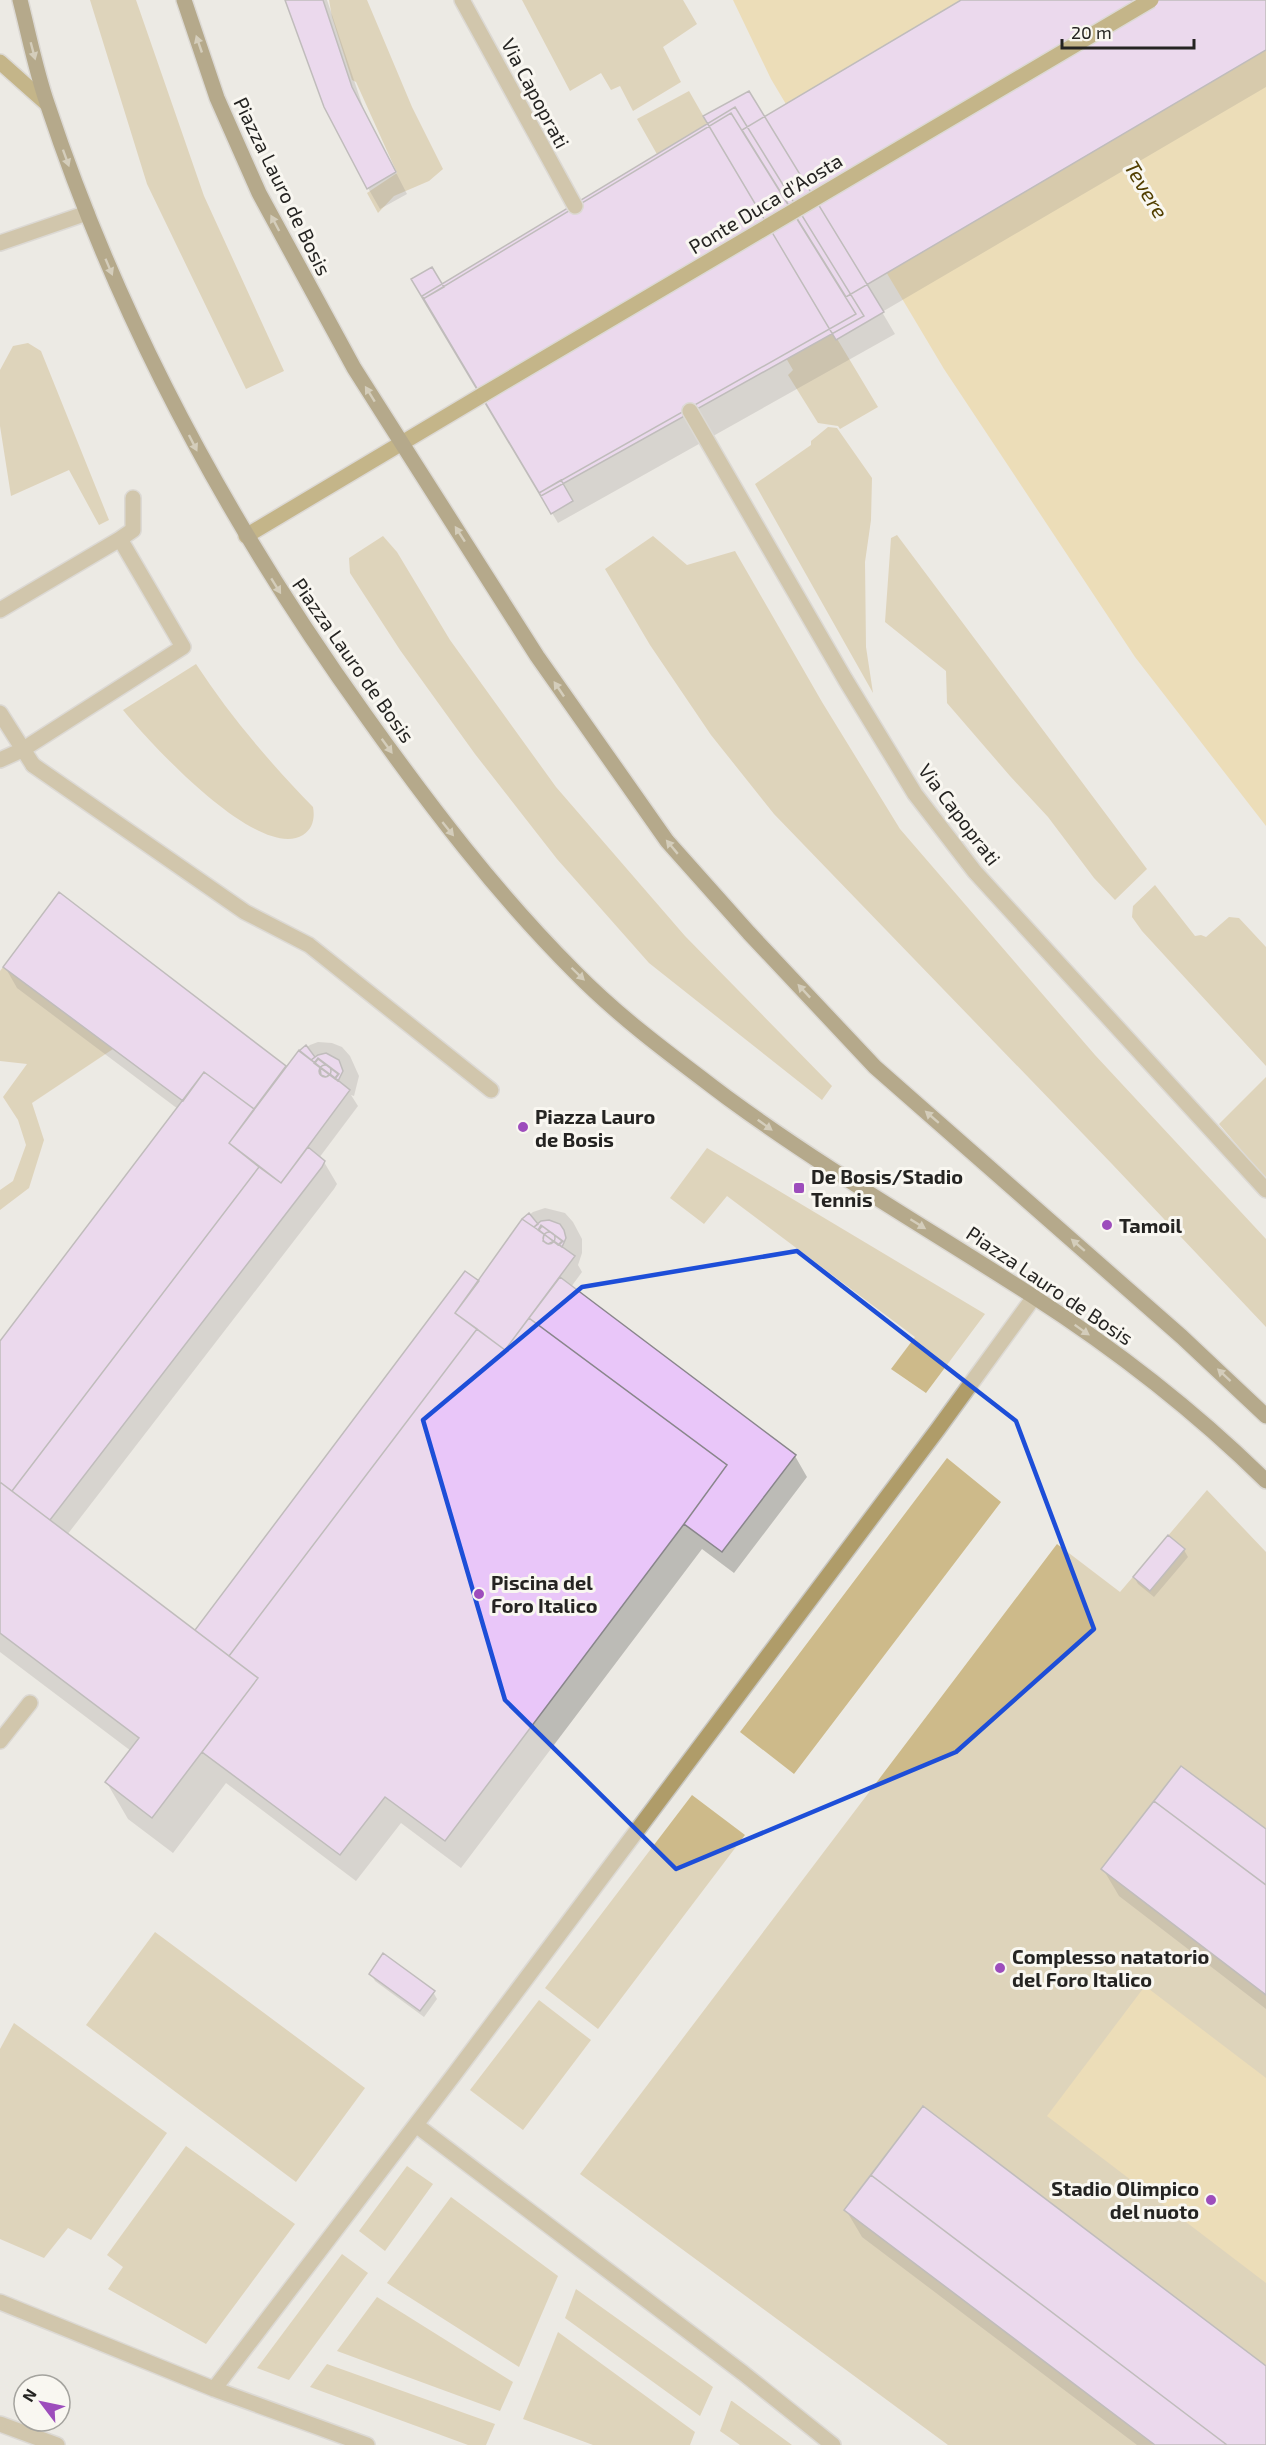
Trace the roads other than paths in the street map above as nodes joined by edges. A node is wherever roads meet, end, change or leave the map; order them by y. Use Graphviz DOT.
graph roads {
  1 [pos="20,0"];
  2 [pos="183,0"];
  3 [pos="462,0"];
  4 [pos="1151,0"];
  5 [pos="0,62"];
  6 [pos="46,103"];
  7 [pos="575,206"];
  8 [pos="87,213"];
  9 [pos="0,243"];
  10 [pos="690,411"];
  11 [pos="401,444"];
  12 [pos="133,498"];
  13 [pos="246,536"];
  14 [pos="120,539"];
  15 [pos="0,610"];
  16 [pos="0,713"];
  17 [pos="22,750"];
  18 [pos="0,760"];
  19 [pos="491,1090"];
  20 [pos="1266,1190"];
  21 [pos="1034,1297"];
  22 [pos="1266,1416"];
  23 [pos="1266,1481"];
  24 [pos="30,1703"];
  25 [pos="0,1741"];
  26 [pos="416,2125"];
  27 [pos="0,2302"];
  28 [pos="214,2389"];
  29 [pos="0,2424"];
  30 [pos="57,2445"];
  31 [pos="367,2445"];
  32 [pos="833,2445"];
  1 -- 6 [label="main road, Piazza Lauro de Bosis, one-way"];
  11 -- 2 [label="main road, Piazza Lauro de Bosis, one-way"];
  3 -- 7 [label="street, Via Capoprati"];
  4 -- 11 [label="street, Ponte Duca d'Aosta, bridge"];
  5 -- 6 [label="street, Piazza Lauro de Bosis"];
  6 -- 8 [label="main road, Piazza Lauro de Bosis, one-way"];
  8 -- 9 [label="street"];
  8 -- 13 [label="main road, Piazza Lauro de Bosis, one-way"];
  10 -- 20 [label="street, Via Capoprati"];
  11 -- 13 [label="street"];
  22 -- 11 [label="main road, Piazza Lauro de Bosis, one-way"];
  12 -- 14 [label="street"];
  13 -- 21 [label="main road, Piazza Lauro de Bosis, one-way"];
  14 -- 15 [label="street"];
  14 -- 17 [label="street"];
  16 -- 17 [label="street"];
  17 -- 18 [label="street"];
  17 -- 19 [label="street"];
  21 -- 23 [label="main road, Piazza Lauro de Bosis, one-way"];
  21 -- 26 [label="street"];
  24 -- 25 [label="street"];
  26 -- 28 [label="street"];
  26 -- 32 [label="street"];
  27 -- 28 [label="street"];
  28 -- 31 [label="street"];
  29 -- 30 [label="street"];
}
